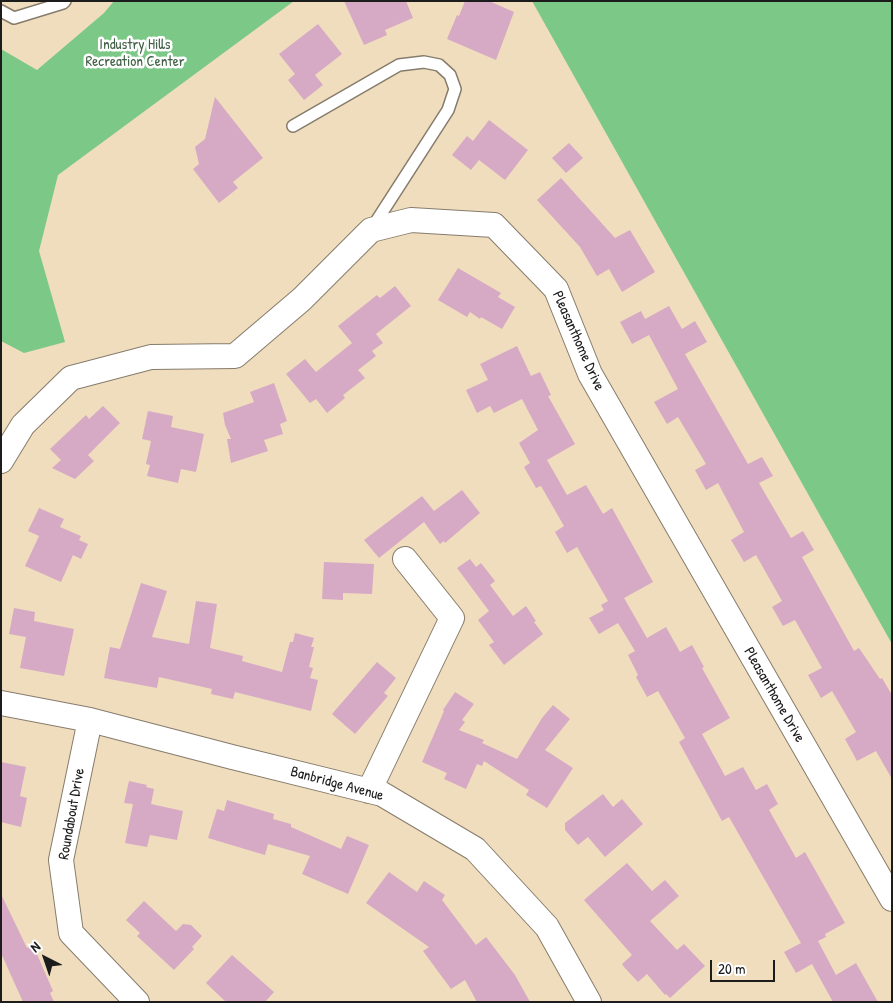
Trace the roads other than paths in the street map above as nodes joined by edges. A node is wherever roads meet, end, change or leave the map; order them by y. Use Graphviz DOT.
graph roads {
  1 [pos="65,1"];
  2 [pos="1,11"];
  3 [pos="293,126"];
  4 [pos="372,230"];
  5 [pos="1,461"];
  6 [pos="405,559"];
  7 [pos="1,703"];
  8 [pos="90,720"];
  9 [pos="369,791"];
  10 [pos="892,899"];
  11 [pos="137,1002"];
  12 [pos="589,1002"];
  1 -- 2 [label="lane"];
  3 -- 4 [label="lane"];
  4 -- 5 [label="street"];
  4 -- 10 [label="street, Pleasanthome Drive"];
  6 -- 9 [label="street"];
  7 -- 8 [label="street, Banbridge Avenue"];
  8 -- 9 [label="street, Banbridge Avenue"];
  8 -- 11 [label="street, Roundabout Drive"];
  9 -- 12 [label="street, Banbridge Avenue"];
}
